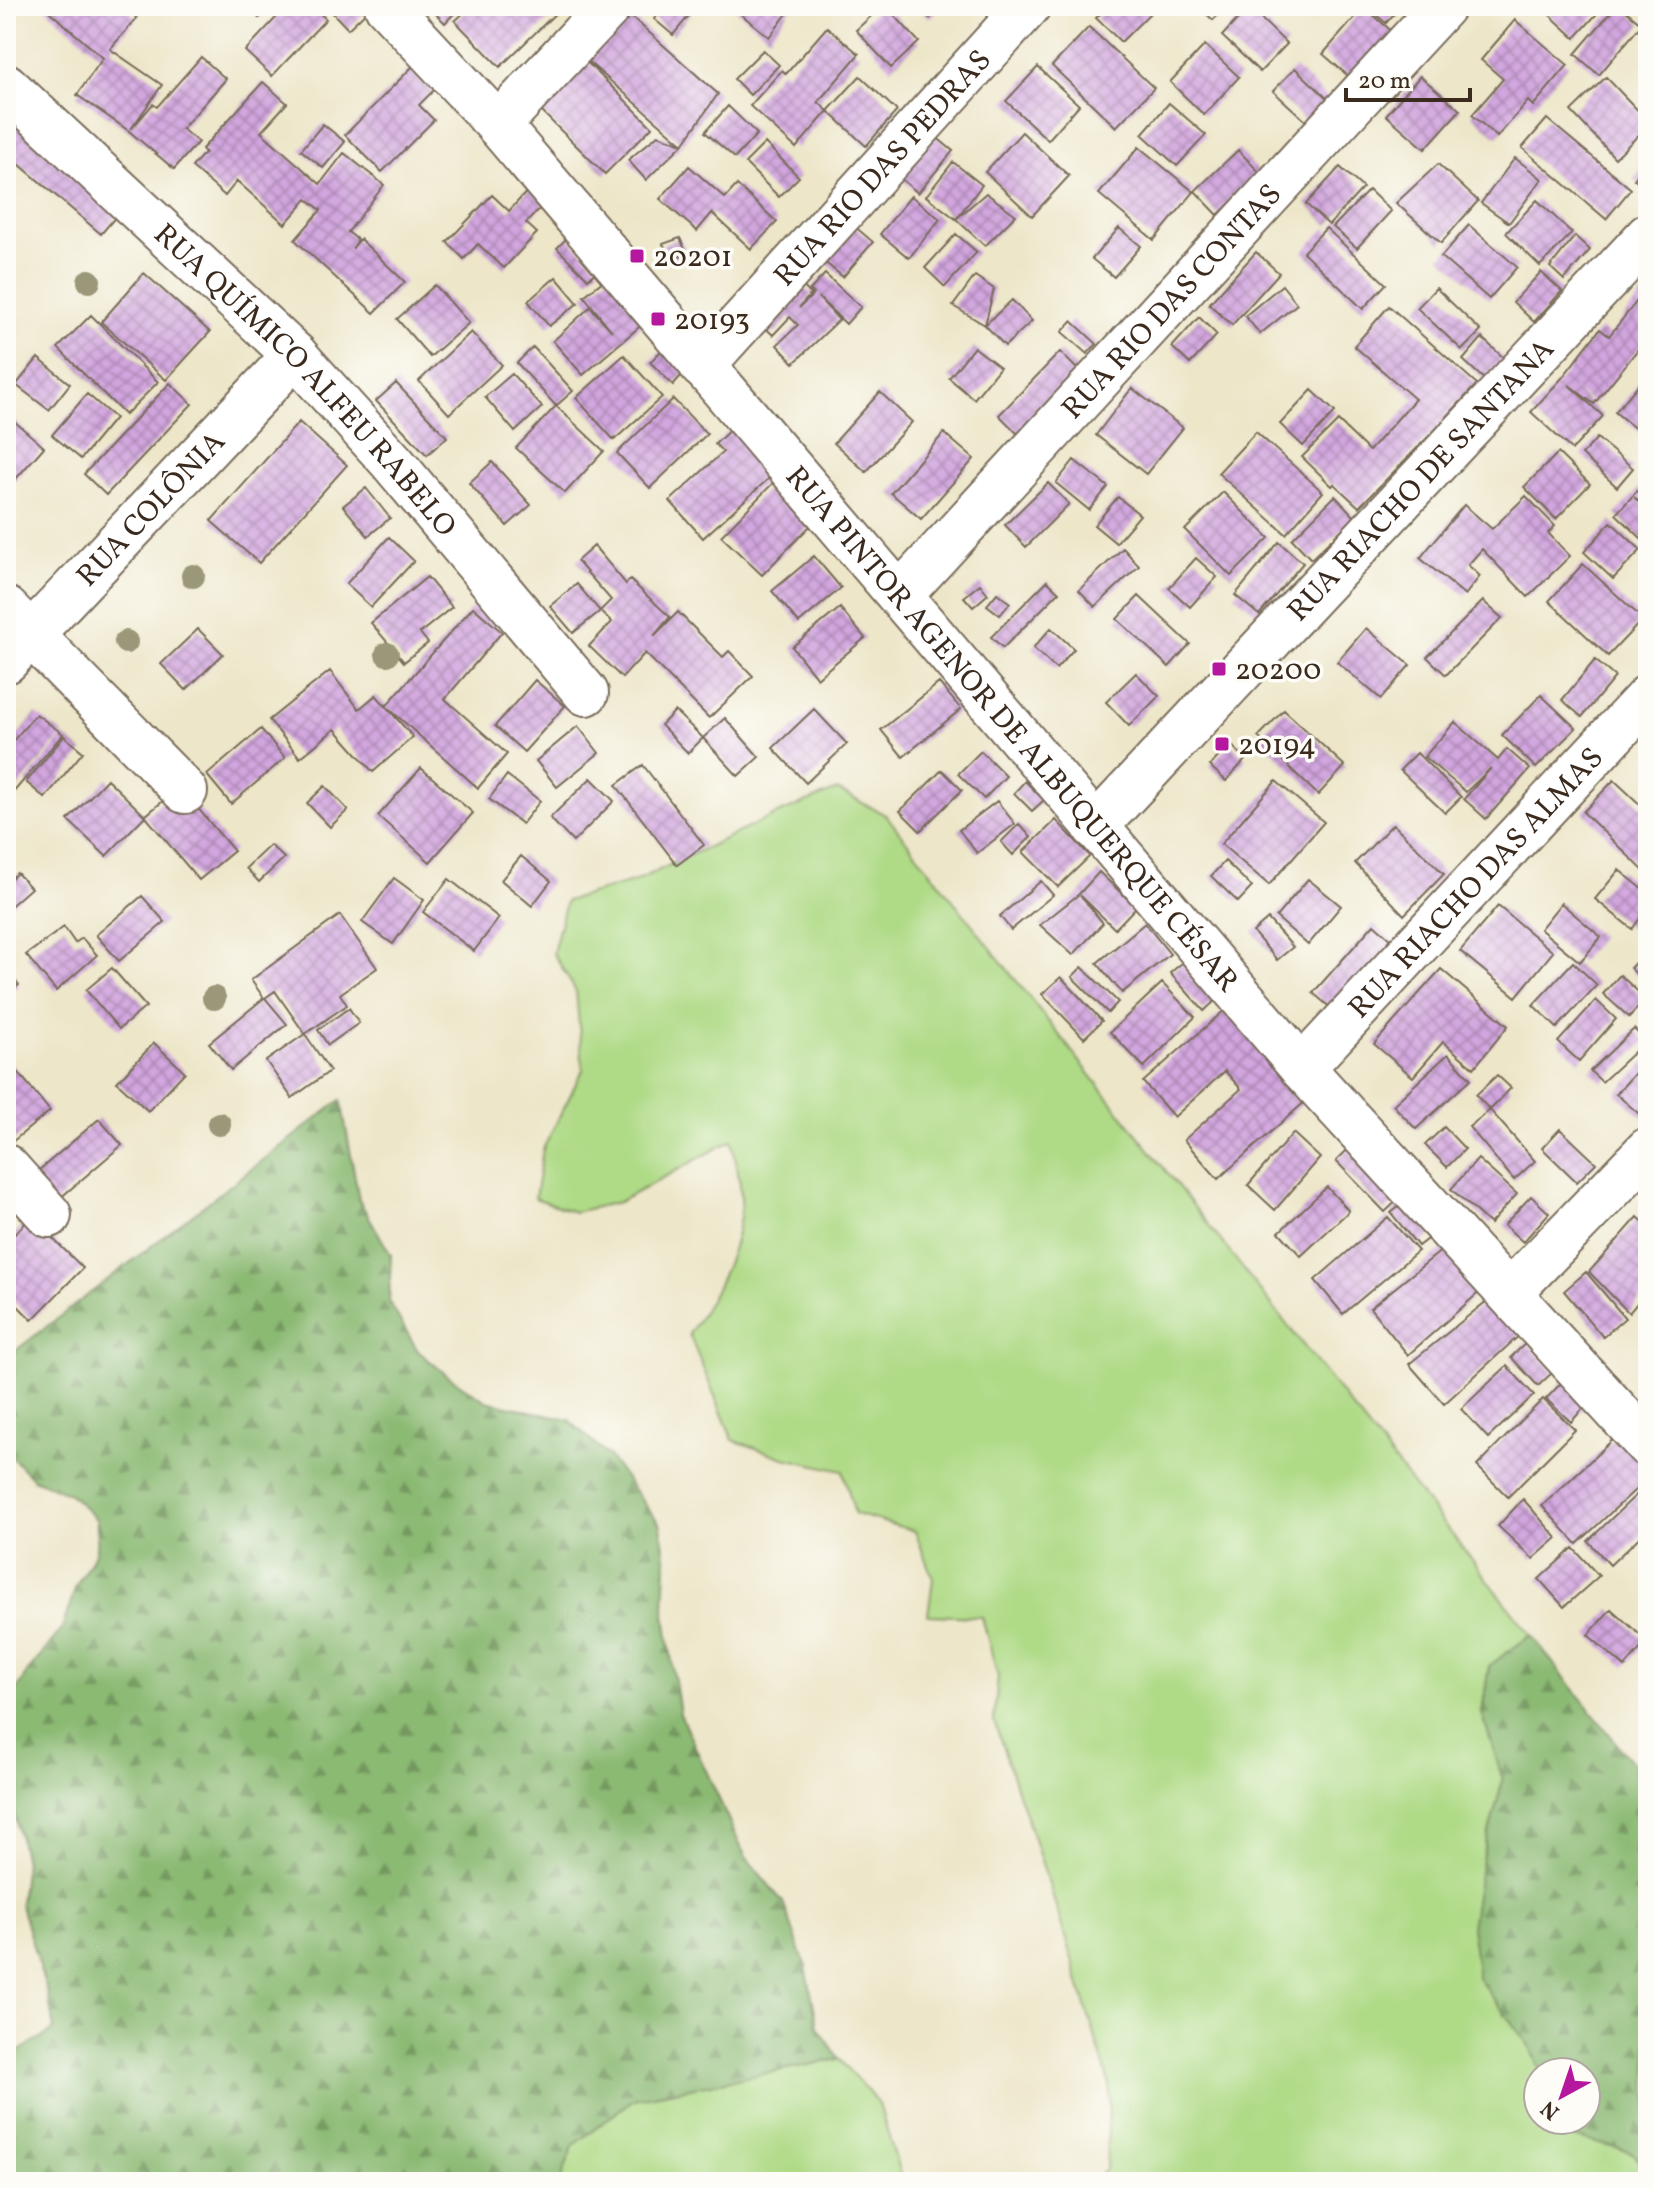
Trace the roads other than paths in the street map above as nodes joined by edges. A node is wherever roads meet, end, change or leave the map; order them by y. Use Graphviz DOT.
graph roads {
  1 [pos="387,6"];
  2 [pos="609,6"];
  3 [pos="1028,6"];
  4 [pos="1443,6"];
  5 [pos="6,86"];
  6 [pos="498,125"];
  7 [pos="1648,236"];
  8 [pos="295,355"];
  9 [pos="702,366"];
  10 [pos="900,595"];
  11 [pos="14,634"];
  12 [pos="586,693"];
  13 [pos="1648,697"];
  14 [pos="185,791"];
  15 [pos="1095,827"];
  16 [pos="1302,1068"];
  17 [pos="1648,1150"];
  18 [pos="6,1167"];
  19 [pos="49,1215"];
  20 [pos="1509,1293"];
  21 [pos="1648,1445"];
  1 -- 6 [label="street, RUA PINTOR AGENOR DE ALBUQUERQUE CÉSAR"];
  2 -- 6 [label="street"];
  3 -- 9 [label="street, RUA RIO DAS PEDRAS"];
  4 -- 10 [label="street, RUA RIO DAS CONTAS"];
  5 -- 8 [label="street, RUA QUÍMICO ALFEU RABELO"];
  6 -- 9 [label="street, RUA PINTOR AGENOR DE ALBUQUERQUE CÉSAR"];
  7 -- 15 [label="street, RUA RIACHO DE SANTANA"];
  8 -- 11 [label="street, RUA COLÔNIA"];
  8 -- 12 [label="street, RUA QUÍMICO ALFEU RABELO"];
  9 -- 10 [label="street, RUA PINTOR AGENOR DE ALBUQUERQUE CÉSAR"];
  10 -- 15 [label="street, RUA PINTOR AGENOR DE ALBUQUERQUE CÉSAR"];
  11 -- 14 [label="street"];
  13 -- 16 [label="street, RUA RIACHO DAS ALMAS"];
  15 -- 16 [label="street, RUA PINTOR AGENOR DE ALBUQUERQUE CÉSAR"];
  16 -- 20 [label="street, RUA PINTOR AGENOR DE ALBUQUERQUE CÉSAR"];
  17 -- 20 [label="street"];
  18 -- 19 [label="street"];
  20 -- 21 [label="street, RUA PINTOR AGENOR DE ALBUQUERQUE CÉSAR"];
}
